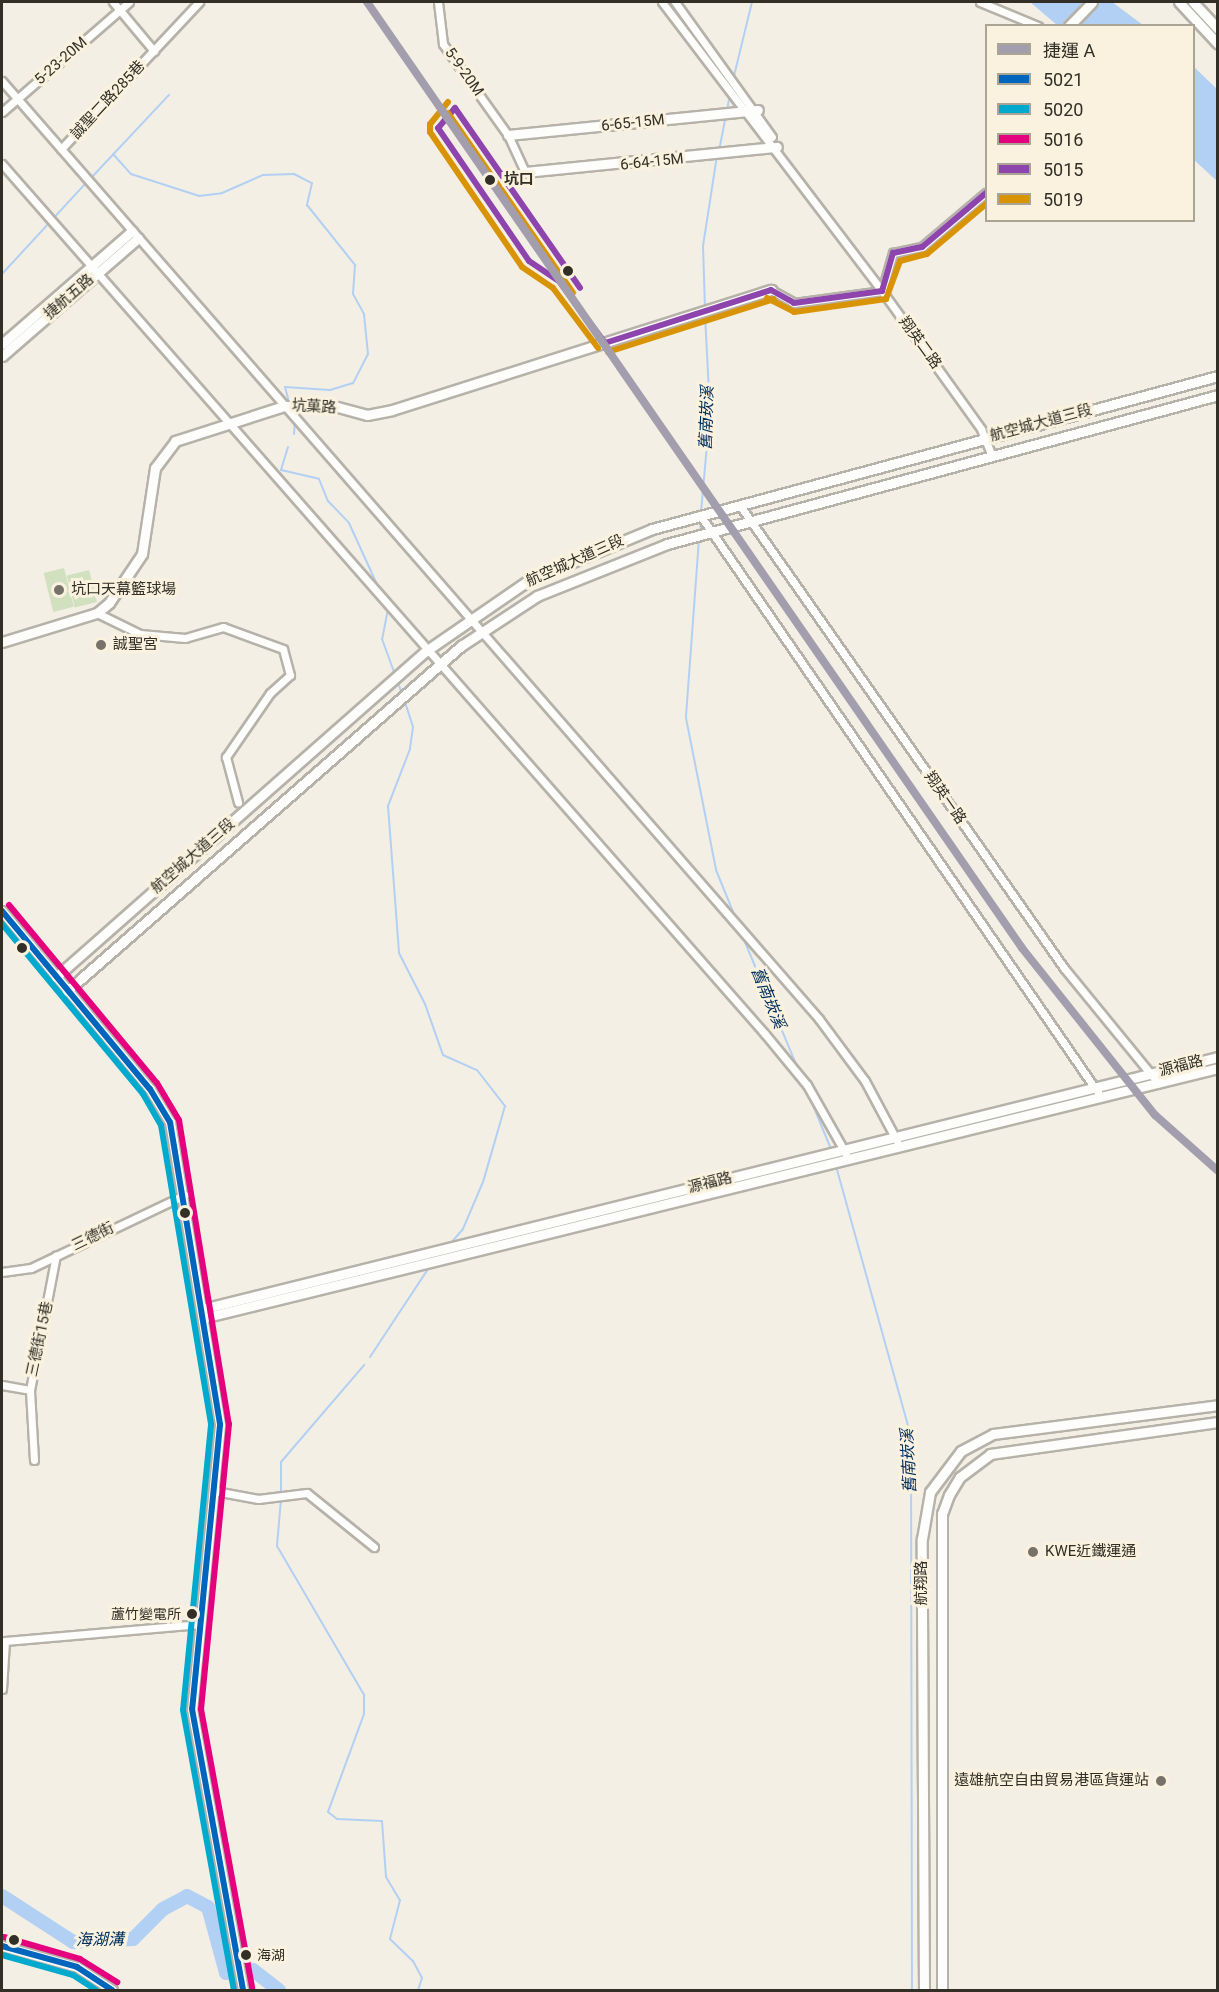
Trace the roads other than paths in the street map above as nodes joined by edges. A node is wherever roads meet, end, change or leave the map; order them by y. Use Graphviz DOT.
graph roads {
  1 [pos="113,2"];
  2 [pos="129,2"];
  3 [pos="199,2"];
  4 [pos="438,2"];
  5 [pos="662,2"];
  6 [pos="675,2"];
  7 [pos="980,2"];
  8 [pos="1092,2"];
  9 [pos="1180,2"];
  10 [pos="1193,2"];
  11 [pos="120,9"];
  12 [pos="1033,24"];
  13 [pos="1071,24"];
  14 [pos="1218,29"];
  15 [pos="1218,44"];
  16 [pos="154,51"];
  17 [pos="2,81"];
  18 [pos="17,99"];
  19 [pos="758,110"];
  20 [pos="2,112"];
  21 [pos="745,112"];
  22 [pos="508,135"];
  23 [pos="777,147"];
  24 [pos="61,149"];
  25 [pos="2,164"];
  26 [pos="525,172"];
  27 [pos="985,195"];
  28 [pos="135,235"];
  29 [pos="94,268"];
  30 [pos="771,290"];
  31 [pos="882,291"];
  32 [pos="2,344"];
  33 [pos="2,356"];
  34 [pos="1218,376"];
  35 [pos="1218,395"];
  36 [pos="284,406"];
  37 [pos="228,422"];
  38 [pos="986,438"];
  39 [pos="992,456"];
  40 [pos="741,507"];
  41 [pos="700,515"];
  42 [pos="755,520"];
  43 [pos="713,531"];
  44 [pos="97,614"];
  45 [pos="469,618"];
  46 [pos="481,631"];
  47 [pos="2,642"];
  48 [pos="426,651"];
  49 [pos="439,665"];
  50 [pos="238,802"];
  51 [pos="2,911"];
  52 [pos="56,977"];
  53 [pos="67,991"];
  54 [pos="1218,1057"];
  55 [pos="1218,1068"];
  56 [pos="1151,1074"];
  57 [pos="1158,1083"];
  58 [pos="1096,1087"];
  59 [pos="1101,1097"];
  60 [pos="897,1142"];
  61 [pos="844,1150"];
  62 [pos="849,1160"];
  63 [pos="184,1195"];
  64 [pos="56,1255"];
  65 [pos="2,1272"];
  66 [pos="203,1314"];
  67 [pos="2,1385"];
  68 [pos="30,1390"];
  69 [pos="1218,1405"];
  70 [pos="1218,1422"];
  71 [pos="34,1460"];
  72 [pos="215,1491"];
  73 [pos="374,1547"];
  74 [pos="200,1624"];
  75 [pos="2,1689"];
  76 [pos="2,1946"];
  77 [pos="112,1990"];
  78 [pos="243,1990"];
  79 [pos="924,1990"];
  80 [pos="942,1990"];
  1 -- 11 [label="street"];
  2 -- 11 [label="street, 5-23-20M"];
  3 -- 16 [label="street, 誠聖二路285巷"];
  4 -- 22 [label="street, 5-9-20M"];
  5 -- 21 [label="street, 翔英二路"];
  6 -- 19 [label="street, 翔英二路"];
  7 -- 12 [label="street"];
  8 -- 13 [label="street"];
  9 -- 15 [label="street"];
  10 -- 14 [label="street"];
  11 -- 16 [label="street"];
  11 -- 18 [label="street, 5-23-20M"];
  16 -- 24 [label="street, 誠聖二路285巷"];
  17 -- 18 [label="street"];
  18 -- 20 [label="street, 5-23-20M"];
  18 -- 24 [label="street"];
  19 -- 21 [label="street, 6-65-15M"];
  19 -- 23 [label="street, 翔英二路"];
  21 -- 22 [label="street, 6-65-15M"];
  21 -- 23 [label="street, 翔英二路"];
  22 -- 26 [label="street, 5-9-20M"];
  23 -- 26 [label="street, 6-64-15M"];
  23 -- 31 [label="street, 翔英二路"];
  24 -- 28 [label="street"];
  25 -- 29 [label="street"];
  27 -- 31 [label="street"];
  28 -- 29 [label="street, 捷航五路"];
  28 -- 36 [label="street"];
  29 -- 32 [label="street, 捷航五路"];
  29 -- 33 [label="street, 捷航五路"];
  29 -- 37 [label="street"];
  30 -- 31 [label="street"];
  30 -- 36 [label="street, 坑菓路"];
  31 -- 38 [label="street, 翔英二路"];
  34 -- 38 [label="street, 航空城大道三段"];
  35 -- 39 [label="street, 航空城大道三段"];
  36 -- 37 [label="street, 坑菓路"];
  36 -- 45 [label="street"];
  37 -- 44 [label="street, 坑菓路"];
  37 -- 48 [label="street"];
  38 -- 39 [label="street, 翔英二路"];
  38 -- 40 [label="street, 航空城大道三段"];
  39 -- 42 [label="street, 航空城大道三段"];
  40 -- 41 [label="street, 航空城大道三段"];
  40 -- 42 [label="street, 翔英一路"];
  41 -- 43 [label="street"];
  41 -- 45 [label="street, 航空城大道三段"];
  42 -- 43 [label="street, 航空城大道三段"];
  42 -- 56 [label="street, 翔英一路"];
  43 -- 46 [label="street, 航空城大道三段"];
  43 -- 58 [label="street"];
  44 -- 47 [label="street"];
  44 -- 50 [label="street"];
  45 -- 46 [label="street"];
  45 -- 48 [label="street, 航空城大道三段"];
  46 -- 49 [label="street, 航空城大道三段"];
  46 -- 60 [label="street"];
  48 -- 49 [label="street"];
  48 -- 52 [label="street, 航空城大道三段"];
  49 -- 53 [label="street, 航空城大道三段"];
  49 -- 61 [label="street"];
  51 -- 52 [label="street"];
  52 -- 53 [label="street"];
  53 -- 63 [label="street"];
  54 -- 56 [label="street, 源福路"];
  55 -- 57 [label="street, 源福路"];
  56 -- 57 [label="street, 翔英一路"];
  56 -- 58 [label="street, 源福路"];
  57 -- 59 [label="street, 源福路"];
  58 -- 59 [label="street"];
  58 -- 60 [label="street, 源福路"];
  59 -- 60 [label="street, 源福路"];
  60 -- 61 [label="street, 源福路"];
  60 -- 62 [label="street, 源福路"];
  61 -- 62 [label="street"];
  61 -- 66 [label="street, 源福路"];
  62 -- 66 [label="street, 源福路"];
  63 -- 64 [label="street, 三德街"];
  63 -- 66 [label="street"];
  64 -- 65 [label="street, 三德街"];
  64 -- 68 [label="street, 三德街15巷"];
  66 -- 72 [label="street"];
  67 -- 68 [label="street"];
  68 -- 71 [label="street, 三德街15巷"];
  69 -- 79 [label="street, 航翔路"];
  70 -- 80 [label="street, 航翔路"];
  72 -- 73 [label="street"];
  72 -- 74 [label="street"];
  74 -- 75 [label="street"];
  74 -- 78 [label="street"];
  76 -- 77 [label="street"];
}
